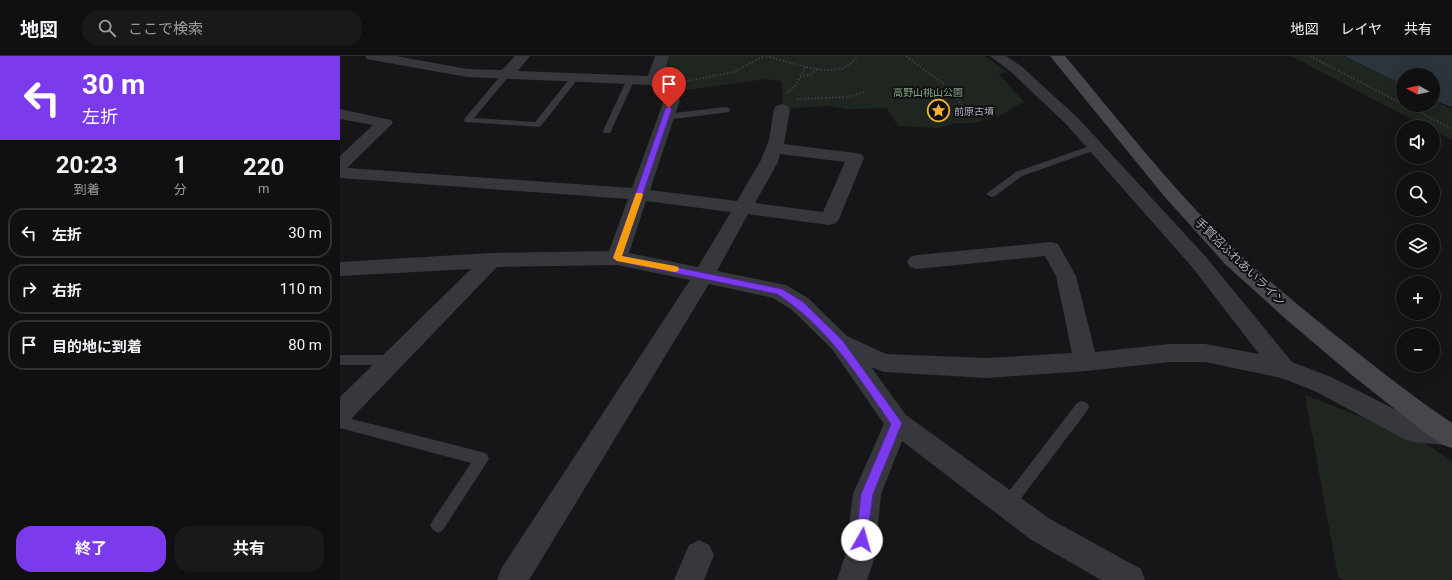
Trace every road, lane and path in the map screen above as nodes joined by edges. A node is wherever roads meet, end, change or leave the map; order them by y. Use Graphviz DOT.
graph roads {
  1 [pos="372,56"];
  2 [pos="523,56"];
  3 [pos="662,56"];
  4 [pos="765,56"];
  5 [pos="858,56"];
  6 [pos="906,56"];
  7 [pos="997,56"];
  8 [pos="1057,56"];
  9 [pos="1310,56"];
  10 [pos="806,67"];
  11 [pos="818,69"];
  12 [pos="506,75"];
  13 [pos="800,76"];
  14 [pos="574,78"];
  15 [pos="630,81"];
  16 [pos="654,81"];
  17 [pos="675,84"];
  18 [pos="864,92"];
  19 [pos="1396,100"];
  20 [pos="782,105"];
  21 [pos="726,110"];
  22 [pos="966,110"];
  23 [pos="1419,112"];
  24 [pos="340,114"];
  25 [pos="666,117"];
  26 [pos="1452,129"];
  27 [pos="607,131"];
  28 [pos="1095,147"];
  29 [pos="774,148"];
  30 [pos="340,165"];
  31 [pos="340,173"];
  32 [pos="639,194"];
  33 [pos="991,194"];
  34 [pos="743,207"];
  35 [pos="617,258"];
  36 [pos="492,260"];
  37 [pos="917,262"];
  38 [pos="340,269"];
  39 [pos="704,275"];
  40 [pos="839,342"];
  41 [pos="340,360"];
  42 [pos="393,360"];
  43 [pos="1086,362"];
  44 [pos="1284,369"];
  45 [pos="1082,407"];
  46 [pos="340,413"];
  47 [pos="340,422"];
  48 [pos="897,423"];
  49 [pos="1450,435"];
  50 [pos="1008,504"];
  51 [pos="438,525"];
  52 [pos="512,580"];
  53 [pos="852,580"];
  54 [pos="1128,580"];
  1 -- 12 [label="street"];
  2 -- 12 [label="street"];
  3 -- 16 [label="street"];
  4 -- 10 [label="path"];
  4 -- 17 [label="path"];
  5 -- 11 [label="path"];
  6 -- 22 [label="path"];
  7 -- 28 [label="street"];
  8 -- 49 [label="street, 手賀沼ふれあいライン"];
  9 -- 19 [label="path"];
  10 -- 11 [label="path"];
  10 -- 13 [label="path"];
  11 -- 13 [label="path"];
  12 -- 14 [label="street"];
  12 -- 14 [label="lane"];
  13 -- 20 [label="path"];
  14 -- 15 [label="street"];
  15 -- 16 [label="street"];
  15 -- 27 [label="lane"];
  16 -- 25 [label="street"];
  18 -- 20 [label="path"];
  20 -- 29 [label="street"];
  21 -- 25 [label="lane"];
  23 -- 26 [label="path"];
  24 -- 30 [label="street"];
  25 -- 32 [label="street"];
  28 -- 33 [label="lane"];
  28 -- 44 [label="street"];
  29 -- 34 [label="street"];
  29 -- 34 [label="street"];
  31 -- 32 [label="street"];
  32 -- 34 [label="street"];
  32 -- 35 [label="street"];
  34 -- 39 [label="street"];
  35 -- 36 [label="street"];
  35 -- 39 [label="street"];
  36 -- 38 [label="street"];
  36 -- 42 [label="street"];
  37 -- 43 [label="street"];
  39 -- 40 [label="street"];
  39 -- 52 [label="street"];
  40 -- 43 [label="street"];
  40 -- 48 [label="street"];
  41 -- 42 [label="lane"];
  42 -- 46 [label="street"];
  43 -- 44 [label="street"];
  44 -- 49 [label="street"];
  45 -- 50 [label="lane"];
  47 -- 51 [label="lane"];
  48 -- 50 [label="street"];
  48 -- 53 [label="street"];
  50 -- 54 [label="street"];
}
